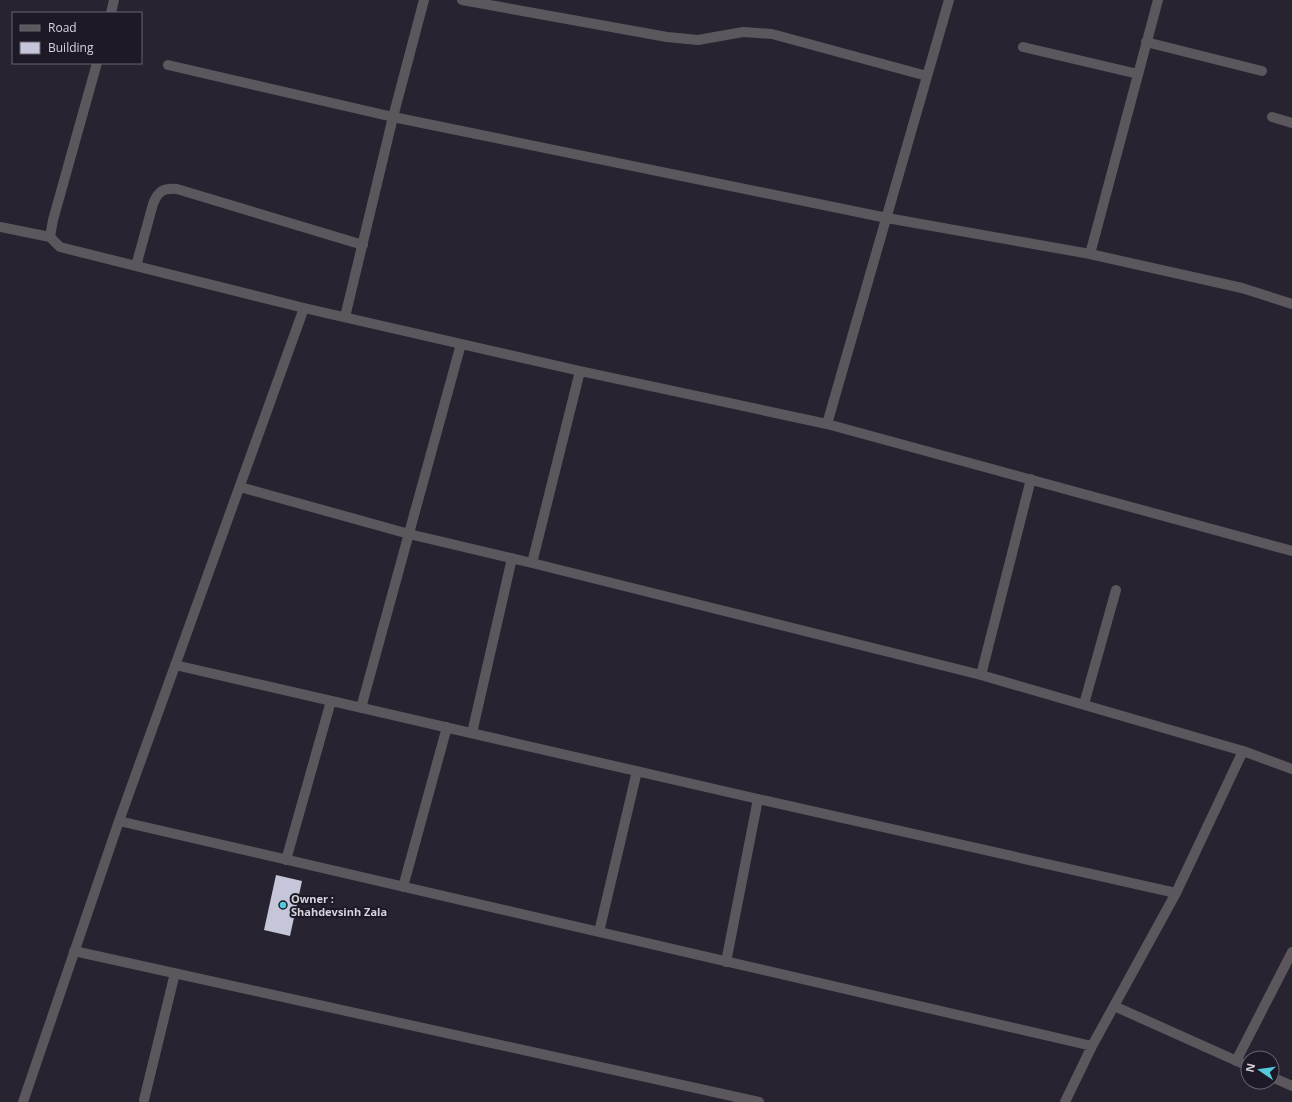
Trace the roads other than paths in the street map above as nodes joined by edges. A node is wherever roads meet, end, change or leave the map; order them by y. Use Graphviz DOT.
graph roads {
  1 [pos="114,0"];
  2 [pos="424,0"];
  3 [pos="462,0"];
  4 [pos="949,0"];
  5 [pos="1158,0"];
  6 [pos="111,12"];
  7 [pos="1146,42"];
  8 [pos="1023,47"];
  9 [pos="97,64"];
  10 [pos="168,65"];
  11 [pos="1262,71"];
  12 [pos="1138,74"];
  13 [pos="926,76"];
  14 [pos="393,117"];
  15 [pos="1272,117"];
  16 [pos="1292,123"];
  17 [pos="887,218"];
  18 [pos="0,227"];
  19 [pos="50,237"];
  20 [pos="363,244"];
  21 [pos="1090,254"];
  22 [pos="136,266"];
  23 [pos="1292,304"];
  24 [pos="304,308"];
  25 [pos="346,317"];
  26 [pos="461,344"];
  27 [pos="580,371"];
  28 [pos="827,424"];
  29 [pos="1031,479"];
  30 [pos="240,487"];
  31 [pos="409,534"];
  32 [pos="1292,551"];
  33 [pos="512,558"];
  34 [pos="532,563"];
  35 [pos="1116,590"];
  36 [pos="175,665"];
  37 [pos="981,675"];
  38 [pos="331,701"];
  39 [pos="1084,704"];
  40 [pos="361,708"];
  41 [pos="447,727"];
  42 [pos="472,733"];
  43 [pos="1243,751"];
  44 [pos="1292,769"];
  45 [pos="637,771"];
  46 [pos="758,799"];
  47 [pos="119,821"];
  48 [pos="286,860"];
  49 [pos="403,887"];
  50 [pos="1176,893"];
  51 [pos="600,932"];
  52 [pos="74,951"];
  53 [pos="1292,952"];
  54 [pos="726,962"];
  55 [pos="175,973"];
  56 [pos="1114,1006"];
  57 [pos="1092,1046"];
  58 [pos="1236,1061"];
  59 [pos="1240,1063"];
  60 [pos="1280,1081"];
  61 [pos="1292,1086"];
  62 [pos="144,1100"];
  63 [pos="23,1102"];
  64 [pos="759,1102"];
  65 [pos="1065,1102"];
  1 -- 6 [label="street"];
  2 -- 14 [label="street"];
  3 -- 13 [label="street"];
  4 -- 13 [label="street"];
  5 -- 7 [label="street"];
  7 -- 11 [label="street"];
  7 -- 12 [label="street"];
  8 -- 12 [label="street"];
  9 -- 19 [label="street"];
  10 -- 14 [label="street"];
  12 -- 21 [label="street"];
  13 -- 17 [label="street"];
  14 -- 17 [label="street"];
  14 -- 20 [label="street"];
  15 -- 16 [label="street"];
  17 -- 21 [label="street"];
  17 -- 28 [label="street"];
  18 -- 19 [label="street"];
  19 -- 22 [label="street"];
  20 -- 22 [label="street"];
  20 -- 25 [label="street"];
  21 -- 23 [label="street"];
  22 -- 24 [label="street"];
  24 -- 25 [label="street"];
  24 -- 30 [label="street"];
  25 -- 26 [label="street"];
  26 -- 27 [label="street"];
  26 -- 31 [label="street"];
  27 -- 28 [label="street"];
  27 -- 34 [label="street"];
  28 -- 29 [label="street"];
  29 -- 32 [label="street"];
  29 -- 37 [label="street"];
  30 -- 31 [label="street"];
  30 -- 36 [label="street"];
  31 -- 33 [label="street"];
  31 -- 40 [label="street"];
  33 -- 34 [label="street"];
  33 -- 42 [label="street"];
  34 -- 37 [label="street"];
  35 -- 39 [label="street"];
  36 -- 38 [label="street"];
  36 -- 47 [label="street"];
  37 -- 39 [label="street"];
  38 -- 40 [label="street"];
  38 -- 48 [label="street"];
  39 -- 43 [label="street"];
  40 -- 41 [label="street"];
  41 -- 42 [label="street"];
  41 -- 49 [label="street"];
  42 -- 45 [label="street"];
  43 -- 44 [label="street"];
  43 -- 50 [label="street"];
  45 -- 46 [label="street"];
  45 -- 51 [label="street"];
  46 -- 50 [label="street"];
  46 -- 54 [label="street"];
  47 -- 48 [label="street"];
  47 -- 52 [label="street"];
  48 -- 49 [label="street"];
  49 -- 51 [label="street"];
  50 -- 56 [label="street"];
  51 -- 54 [label="street"];
  52 -- 55 [label="street"];
  52 -- 63 [label="street"];
  53 -- 58 [label="street"];
  54 -- 57 [label="street"];
  55 -- 62 [label="street"];
  55 -- 64 [label="street"];
  56 -- 57 [label="street"];
  56 -- 58 [label="street"];
  57 -- 65 [label="street"];
  58 -- 59 [label="street"];
  60 -- 61 [label="street"];
}
